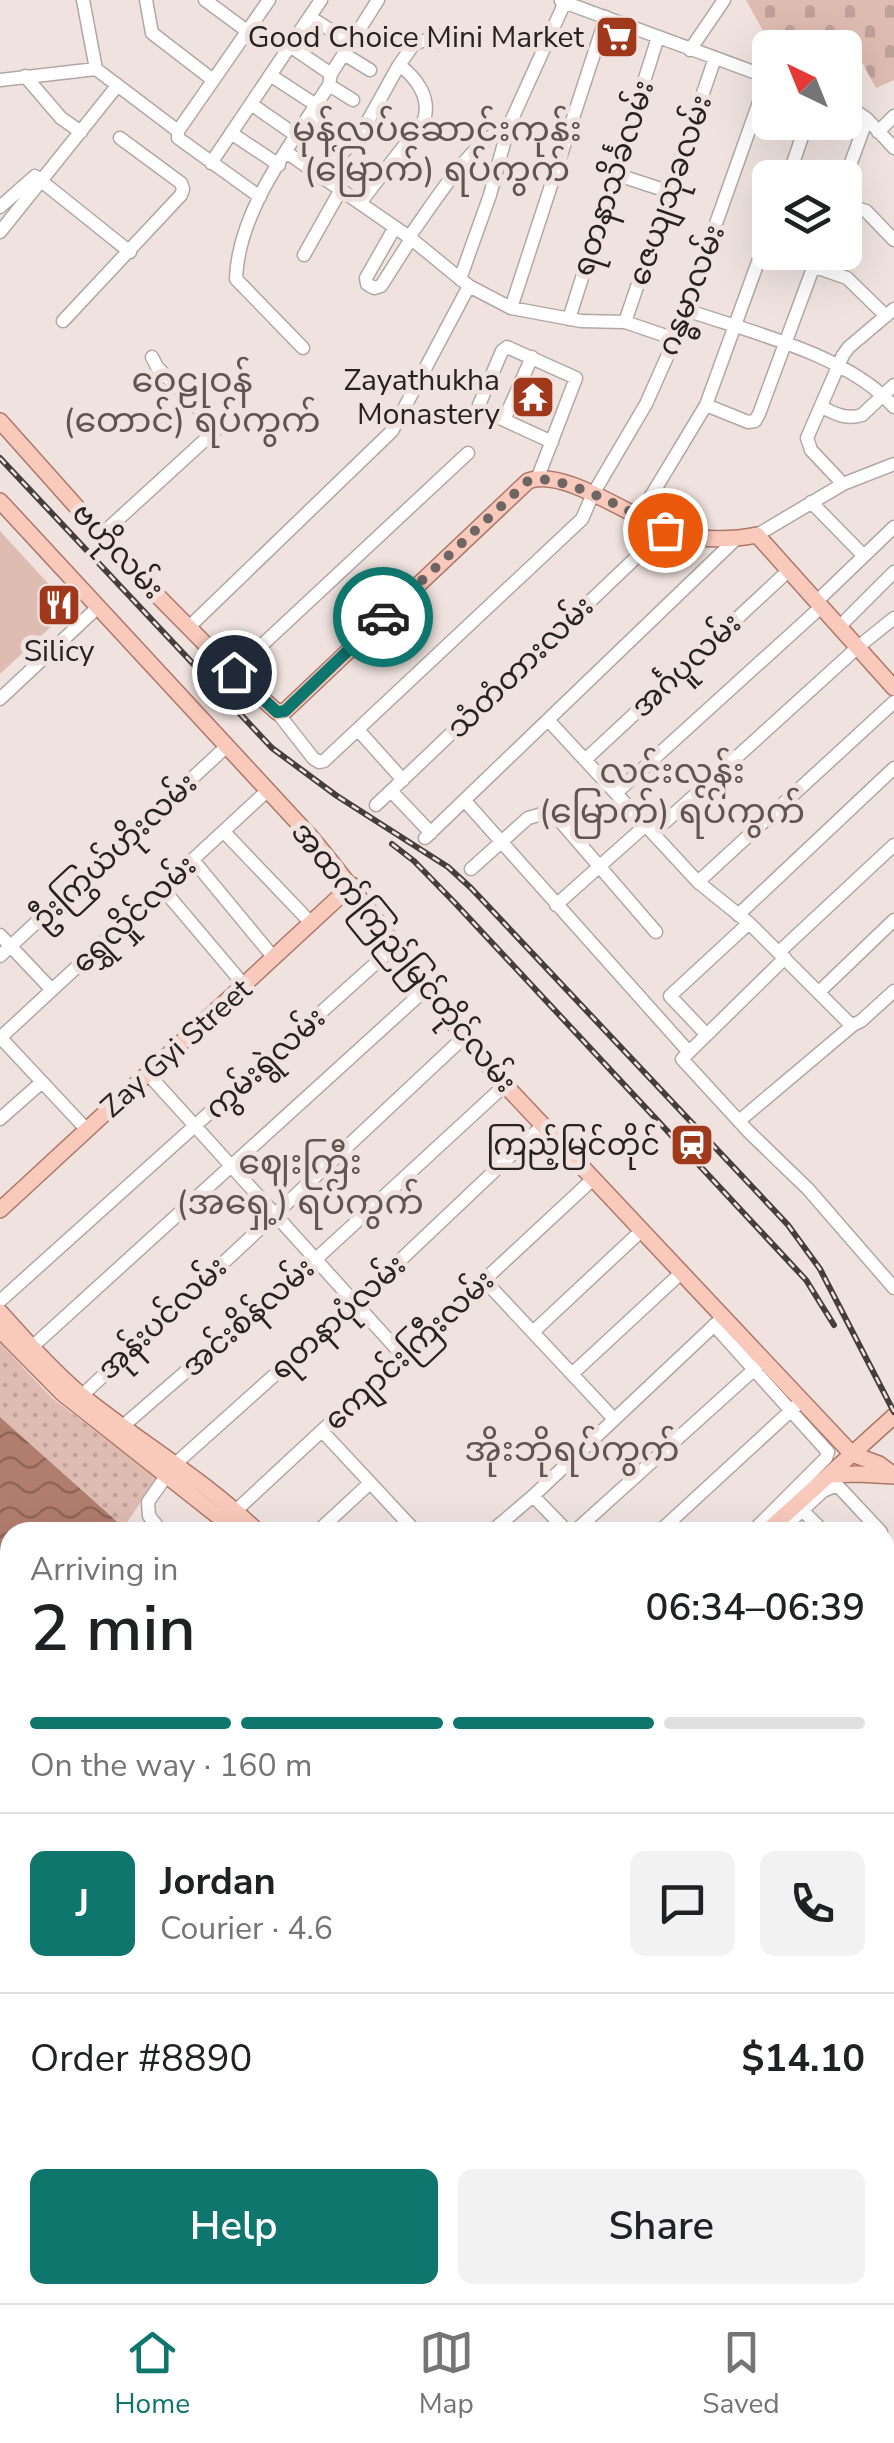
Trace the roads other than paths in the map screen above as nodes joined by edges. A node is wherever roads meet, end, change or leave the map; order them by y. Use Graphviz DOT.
graph roads {
  1 [pos="83,0"];
  2 [pos="146,0"];
  3 [pos="205,0"];
  4 [pos="269,0"];
  5 [pos="322,0"];
  6 [pos="378,0"];
  7 [pos="724,0"];
  8 [pos="562,1"];
  9 [pos="310,17"];
  10 [pos="606,17"];
  11 [pos="247,31"];
  12 [pos="446,34"];
  13 [pos="658,37"];
  14 [pos="290,46"];
  15 [pos="347,49"];
  16 [pos="690,50"];
  17 [pos="716,58"];
  18 [pos="399,65"];
  19 [pos="96,69"];
  20 [pos="370,70"];
  21 [pos="752,72"];
  22 [pos="270,75"];
  23 [pos="25,76"];
  24 [pos="0,80"];
  25 [pos="214,80"];
  26 [pos="330,80"];
  27 [pos="117,86"];
  28 [pos="354,100"];
  29 [pos="251,104"];
  30 [pos="313,111"];
  31 [pos="862,116"];
  32 [pos="894,116"];
  33 [pos="867,119"];
  34 [pos="752,126"];
  35 [pos="508,128"];
  36 [pos="332,129"];
  37 [pos="178,131"];
  38 [pos="81,132"];
  39 [pos="878,132"];
  40 [pos="231,133"];
  41 [pos="297,136"];
  42 [pos="120,138"];
  43 [pos="894,148"];
  44 [pos="286,152"];
  45 [pos="852,160"];
  46 [pos="211,163"];
  47 [pos="278,166"];
  48 [pos="615,174"];
  49 [pos="323,178"];
  50 [pos="38,179"];
  51 [pos="340,191"];
  52 [pos="670,192"];
  53 [pos="260,197"];
  54 [pos="360,203"];
  55 [pos="0,207"];
  56 [pos="862,210"];
  57 [pos="395,227"];
  58 [pos="0,232"];
  59 [pos="410,238"];
  60 [pos="894,240"];
  61 [pos="130,252"];
  62 [pos="304,255"];
  63 [pos="756,270"];
  64 [pos="813,270"];
  65 [pos="823,270"];
  66 [pos="465,282"];
  67 [pos="511,308"];
  68 [pos="686,310"];
  69 [pos="890,312"];
  70 [pos="569,319"];
  71 [pos="63,321"];
  72 [pos="626,322"];
  73 [pos="736,327"];
  74 [pos="675,339"];
  75 [pos="787,345"];
  76 [pos="302,348"];
  77 [pos="152,357"];
  78 [pos="532,357"];
  79 [pos="838,365"];
  80 [pos="888,390"];
  81 [pos="706,405"];
  82 [pos="822,406"];
  83 [pos="894,407"];
  84 [pos="504,420"];
  85 [pos="3,425"];
  86 [pos="552,442"];
  87 [pos="468,452"];
  88 [pos="894,464"];
  89 [pos="538,477"];
  90 [pos="843,484"];
  91 [pos="594,494"];
  92 [pos="0,500"];
  93 [pos="810,502"];
  94 [pos="638,516"];
  95 [pos="894,527"];
  96 [pos="665,530"];
  97 [pos="102,534"];
  98 [pos="757,536"];
  99 [pos="736,539"];
  100 [pos="864,556"];
  101 [pos="788,570"];
  102 [pos="894,572"];
  103 [pos="818,605"];
  104 [pos="98,607"];
  105 [pos="894,618"];
  106 [pos="189,626"];
  107 [pos="840,627"];
  108 [pos="858,647"];
  109 [pos="234,672"];
  110 [pos="894,688"];
  111 [pos="0,699"];
  112 [pos="894,702"];
  113 [pos="277,712"];
  114 [pos="549,721"];
  115 [pos="359,731"];
  116 [pos="228,746"];
  117 [pos="585,760"];
  118 [pos="894,768"];
  119 [pos="403,780"];
  120 [pos="268,790"];
  121 [pos="391,791"];
  122 [pos="616,793"];
  123 [pos="465,801"];
  124 [pos="376,805"];
  125 [pos="650,829"];
  126 [pos="224,832"];
  127 [pos="502,840"];
  128 [pos="894,844"];
  129 [pos="193,860"];
  130 [pos="599,866"];
  131 [pos="471,869"];
  132 [pos="698,882"];
  133 [pos="352,886"];
  134 [pos="162,888"];
  135 [pos="556,905"];
  136 [pos="743,919"];
  137 [pos="894,920"];
  138 [pos="311,923"];
  139 [pos="656,932"];
  140 [pos="0,935"];
  141 [pos="396,945"];
  142 [pos="5,951"];
  143 [pos="782,955"];
  144 [pos="274,958"];
  145 [pos="244,985"];
  146 [pos="428,988"];
  147 [pos="52,990"];
  148 [pos="894,991"];
  149 [pos="819,992"];
  150 [pos="853,1025"];
  151 [pos="706,1034"];
  152 [pos="0,1038"];
  153 [pos="464,1038"];
  154 [pos="685,1055"];
  155 [pos="148,1074"];
  156 [pos="42,1082"];
  157 [pos="504,1085"];
  158 [pos="0,1119"];
  159 [pos="739,1121"];
  160 [pos="543,1126"];
  161 [pos="196,1127"];
  162 [pos="87,1130"];
  163 [pos="232,1166"];
  164 [pos="593,1179"];
  165 [pos="0,1210"];
  166 [pos="274,1214"];
  167 [pos="641,1231"];
  168 [pos="316,1259"];
  169 [pos="681,1273"];
  170 [pos="485,1280"];
  171 [pos="894,1288"];
  172 [pos="0,1301"];
  173 [pos="355,1303"];
  174 [pos="0,1312"];
  175 [pos="719,1322"];
  176 [pos="0,1330"];
  177 [pos="533,1332"];
  178 [pos="33,1346"];
  179 [pos="403,1356"];
  180 [pos="760,1364"];
  181 [pos="572,1374"];
  182 [pos="77,1399"];
  183 [pos="797,1405"];
  184 [pos="894,1416"];
  185 [pos="614,1419"];
  186 [pos="123,1426"];
  187 [pos="322,1432"];
  188 [pos="852,1454"];
  189 [pos="171,1470"];
  190 [pos="894,1476"];
  191 [pos="833,1480"];
  192 [pos="370,1483"];
  193 [pos="532,1496"];
  194 [pos="802,1510"];
  195 [pos="236,1515"];
  196 [pos="154,1522"];
  197 [pos="328,1522"];
  198 [pos="402,1522"];
  199 [pos="502,1522"];
  200 [pos="560,1522"];
  201 [pos="582,1522"];
  202 [pos="670,1522"];
  203 [pos="771,1522"];
  204 [pos="776,1522"];
  205 [pos="789,1522"];
  206 [pos="814,1522"];
  207 [pos="872,1522"];
  1 -- 19 [label="street"];
  2 -- 25 [label="street"];
  3 -- 11 [label="street"];
  4 -- 11 [label="street"];
  5 -- 9 [label="street"];
  6 -- 15 [label="street"];
  7 -- 16 [label="street"];
  8 -- 10 [label="street"];
  8 -- 35 [label="street"];
  9 -- 14 [label="street"];
  9 -- 15 [label="street"];
  10 -- 13 [label="street"];
  10 -- 67 [label="street"];
  11 -- 25 [label="street"];
  12 -- 18 [label="street"];
  13 -- 16 [label="street"];
  13 -- 48 [label="street, ရတနာသိင်္ခလမ်း"];
  14 -- 22 [label="street"];
  14 -- 26 [label="street"];
  15 -- 20 [label="street"];
  15 -- 26 [label="street"];
  16 -- 17 [label="street"];
  17 -- 21 [label="street"];
  17 -- 52 [label="street, ဇေယျသုခလမ်း"];
  18 -- 49 [label="street"];
  18 -- 54 [label="street"];
  19 -- 23 [label="street"];
  19 -- 27 [label="street"];
  22 -- 29 [label="street"];
  22 -- 30 [label="street"];
  23 -- 24 [label="street"];
  23 -- 38 [label="street"];
  25 -- 37 [label="street"];
  26 -- 28 [label="street"];
  26 -- 30 [label="street"];
  27 -- 37 [label="street"];
  27 -- 38 [label="street"];
  29 -- 40 [label="street"];
  29 -- 41 [label="street"];
  30 -- 36 [label="street"];
  30 -- 41 [label="street"];
  31 -- 33 [label="street"];
  32 -- 39 [label="street"];
  33 -- 39 [label="street"];
  33 -- 45 [label="street"];
  34 -- 68 [label="street, ဂန္ဓမာလမ်း"];
  35 -- 59 [label="street"];
  35 -- 66 [label="street"];
  37 -- 46 [label="street"];
  38 -- 50 [label="street"];
  39 -- 43 [label="street"];
  40 -- 46 [label="street"];
  40 -- 47 [label="street"];
  41 -- 44 [label="street"];
  42 -- 61 [label="street"];
  44 -- 47 [label="street"];
  44 -- 49 [label="street"];
  46 -- 53 [label="street"];
  47 -- 53 [label="street"];
  48 -- 52 [label="street"];
  48 -- 70 [label="street, ရတနာသိင်္ခလမ်း"];
  49 -- 51 [label="street"];
  50 -- 55 [label="street"];
  50 -- 58 [label="street"];
  50 -- 61 [label="street"];
  51 -- 54 [label="street"];
  51 -- 62 [label="street"];
  52 -- 72 [label="street, ဇေယျသုခလမ်း"];
  53 -- 76 [label="street"];
  54 -- 57 [label="street"];
  56 -- 60 [label="street"];
  57 -- 59 [label="street"];
  57 -- 59 [label="street"];
  59 -- 66 [label="street"];
  61 -- 71 [label="street"];
  63 -- 73 [label="street"];
  64 -- 75 [label="street"];
  65 -- 69 [label="street"];
  66 -- 67 [label="street"];
  66 -- 106 [label="street"];
  67 -- 70 [label="street"];
  68 -- 73 [label="street"];
  68 -- 74 [label="street, ဂန္ဓမာလမ်း"];
  69 -- 79 [label="street"];
  70 -- 72 [label="street"];
  72 -- 74 [label="street"];
  73 -- 75 [label="street"];
  73 -- 81 [label="street"];
  74 -- 91 [label="street, ဂန္ဓမာလမ်း"];
  75 -- 79 [label="street"];
  75 -- 81 [label="street"];
  77 -- 97 [label="street"];
  78 -- 84 [label="street"];
  78 -- 84 [label="street"];
  78 -- 86 [label="street"];
  79 -- 80 [label="street"];
  79 -- 82 [label="street"];
  80 -- 82 [label="street"];
  80 -- 83 [label="street"];
  81 -- 94 [label="street"];
  82 -- 90 [label="street"];
  84 -- 86 [label="street"];
  85 -- 97 [label="main road, ဗဟိုလမ်း"];
  86 -- 89 [label="street"];
  87 -- 109 [label="street"];
  88 -- 90 [label="street"];
  89 -- 91 [label="main road"];
  89 -- 113 [label="main road"];
  90 -- 93 [label="street"];
  91 -- 94 [label="main road"];
  91 -- 115 [label="street, ဂန္ဓမာလမ်း"];
  92 -- 104 [label="main road, အထက်ကြည်မြင်တိုင်လမ်း"];
  93 -- 98 [label="street"];
  93 -- 100 [label="street"];
  94 -- 96 [label="main road"];
  95 -- 100 [label="street"];
  96 -- 99 [label="main road"];
  96 -- 119 [label="street, သံတံတားလမ်း"];
  97 -- 106 [label="main road, ဗဟိုလမ်း"];
  98 -- 99 [label="main road"];
  98 -- 101 [label="main road"];
  99 -- 114 [label="street"];
  100 -- 103 [label="street"];
  101 -- 103 [label="main road"];
  101 -- 117 [label="street, အင်္ဂပူလမ်း"];
  102 -- 107 [label="street"];
  103 -- 107 [label="main road"];
  103 -- 122 [label="street"];
  104 -- 111 [label="street"];
  104 -- 116 [label="main road, အထက်ကြည်မြင်တိုင်လမ်း"];
  105 -- 108 [label="street"];
  106 -- 109 [label="main road, ဗဟိုလမ်း"];
  107 -- 108 [label="main road"];
  108 -- 110 [label="main road"];
  108 -- 125 [label="street"];
  109 -- 113 [label="main road, ဗဟိုလမ်း"];
  112 -- 132 [label="street"];
  113 -- 115 [label="street, ဂန္ဓမာလမ်း"];
  114 -- 117 [label="street"];
  114 -- 123 [label="street"];
  115 -- 119 [label="street"];
  116 -- 120 [label="main road, အထက်ကြည်မြင်တိုင်လမ်း"];
  116 -- 142 [label="street, ဦးကြွယ်ဟိုးလမ်း"];
  117 -- 122 [label="street"];
  118 -- 136 [label="street"];
  119 -- 121 [label="street, သံတံတားလမ်း"];
  120 -- 126 [label="street, ရွှေလှိုင်လမ်း"];
  120 -- 133 [label="main road, အထက်ကြည်မြင်တိုင်လမ်း"];
  121 -- 123 [label="street"];
  121 -- 124 [label="street, သံတံတားလမ်း"];
  122 -- 125 [label="street"];
  123 -- 127 [label="street"];
  125 -- 130 [label="street"];
  125 -- 132 [label="street"];
  126 -- 129 [label="street, ရွှေလှိုင်လမ်း"];
  126 -- 138 [label="street"];
  127 -- 130 [label="street"];
  127 -- 131 [label="street"];
  127 -- 135 [label="street"];
  128 -- 143 [label="street"];
  129 -- 134 [label="street, ရွှေလှိုင်လမ်း"];
  129 -- 144 [label="street"];
  130 -- 135 [label="street"];
  130 -- 139 [label="street"];
  132 -- 136 [label="street"];
  133 -- 138 [label="main road, Zay Gyi Street"];
  133 -- 141 [label="main road, အထက်ကြည်မြင်တိုင်လမ်း"];
  134 -- 145 [label="street"];
  134 -- 147 [label="street, ရွှေလှိုင်လမ်း"];
  135 -- 154 [label="street"];
  136 -- 143 [label="street"];
  136 -- 151 [label="street"];
  137 -- 149 [label="street"];
  138 -- 144 [label="main road, Zay Gyi Street"];
  140 -- 142 [label="street"];
  141 -- 146 [label="main road, အထက်ကြည်မြင်တိုင်လမ်း"];
  141 -- 161 [label="street, ကွမ်းရွဲလမ်း"];
  142 -- 147 [label="street"];
  143 -- 149 [label="street"];
  143 -- 151 [label="street"];
  144 -- 145 [label="main road, Zay Gyi Street"];
  145 -- 155 [label="main road, Zay Gyi Street"];
  146 -- 153 [label="main road, အထက်ကြည်မြင်တိုင်လမ်း"];
  146 -- 163 [label="street"];
  147 -- 152 [label="street, ရွှေလှိုင်လမ်း"];
  148 -- 150 [label="street"];
  149 -- 150 [label="street"];
  150 -- 159 [label="street"];
  151 -- 154 [label="street"];
  152 -- 156 [label="street"];
  153 -- 157 [label="main road, အထက်ကြည်မြင်တိုင်လမ်း"];
  153 -- 166 [label="street, အုန်းပင်လမ်း"];
  154 -- 159 [label="street"];
  155 -- 161 [label="street"];
  155 -- 162 [label="main road, Zay Gyi Street"];
  156 -- 158 [label="street"];
  156 -- 162 [label="street"];
  157 -- 160 [label="main road, အထက်ကြည်မြင်တိုင်လမ်း"];
  157 -- 168 [label="street, အင်းစိန်လမ်း"];
  159 -- 171 [label="street"];
  160 -- 164 [label="main road, အထက်ကြည်မြင်တိုင်လမ်း"];
  160 -- 173 [label="street, ရတနာပုံလမ်း"];
  161 -- 163 [label="street"];
  161 -- 172 [label="street, ကွမ်းရွဲလမ်း"];
  162 -- 165 [label="main road, Zay Gyi Street"];
  163 -- 166 [label="street"];
  163 -- 178 [label="street"];
  164 -- 167 [label="main road, အထက်ကြည်မြင်တိုင်လမ်း"];
  164 -- 170 [label="street, ကျောင်းကြီးလမ်း"];
  166 -- 168 [label="street"];
  166 -- 182 [label="street, အုန်းပင်လမ်း"];
  167 -- 169 [label="main road, အထက်ကြည်မြင်တိုင်လမ်း"];
  167 -- 177 [label="street"];
  168 -- 173 [label="street"];
  168 -- 186 [label="street, အင်းစိန်လမ်း"];
  169 -- 175 [label="main road, အထက်ကြည်မြင်တိုင်လမ်း"];
  169 -- 181 [label="street"];
  170 -- 177 [label="street"];
  170 -- 179 [label="street, ကျောင်းကြီးလမ်း"];
  173 -- 179 [label="street"];
  173 -- 189 [label="street, ရတနာပုံလမ်း"];
  174 -- 178 [label="main road"];
  175 -- 180 [label="main road, အထက်ကြည်မြင်တိုင်လမ်း"];
  175 -- 185 [label="street"];
  176 -- 182 [label="main road"];
  177 -- 181 [label="street"];
  178 -- 182 [label="main road"];
  179 -- 187 [label="street, ကျောင်းကြီးလမ်း"];
  180 -- 183 [label="main road, အထက်ကြည်မြင်တိုင်လမ်း"];
  180 -- 201 [label="street"];
  181 -- 185 [label="street"];
  182 -- 186 [label="main road"];
  182 -- 189 [label="main road"];
  183 -- 188 [label="main road, အထက်ကြည်မြင်တိုင်လမ်း"];
  183 -- 202 [label="street"];
  183 -- 203 [label="street"];
  184 -- 188 [label="main road"];
  185 -- 193 [label="street"];
  186 -- 189 [label="main road"];
  187 -- 192 [label="street"];
  187 -- 195 [label="street, ကျောင်းကြီးလမ်း"];
  188 -- 190 [label="main road"];
  188 -- 191 [label="main road"];
  189 -- 195 [label="main road"];
  189 -- 196 [label="street"];
  190 -- 191 [label="main road"];
  191 -- 194 [label="street"];
  191 -- 204 [label="main road"];
  191 -- 207 [label="street"];
  192 -- 197 [label="street"];
  192 -- 198 [label="street"];
  193 -- 199 [label="street"];
  193 -- 200 [label="street"];
  194 -- 205 [label="street"];
  194 -- 206 [label="street"];
}
